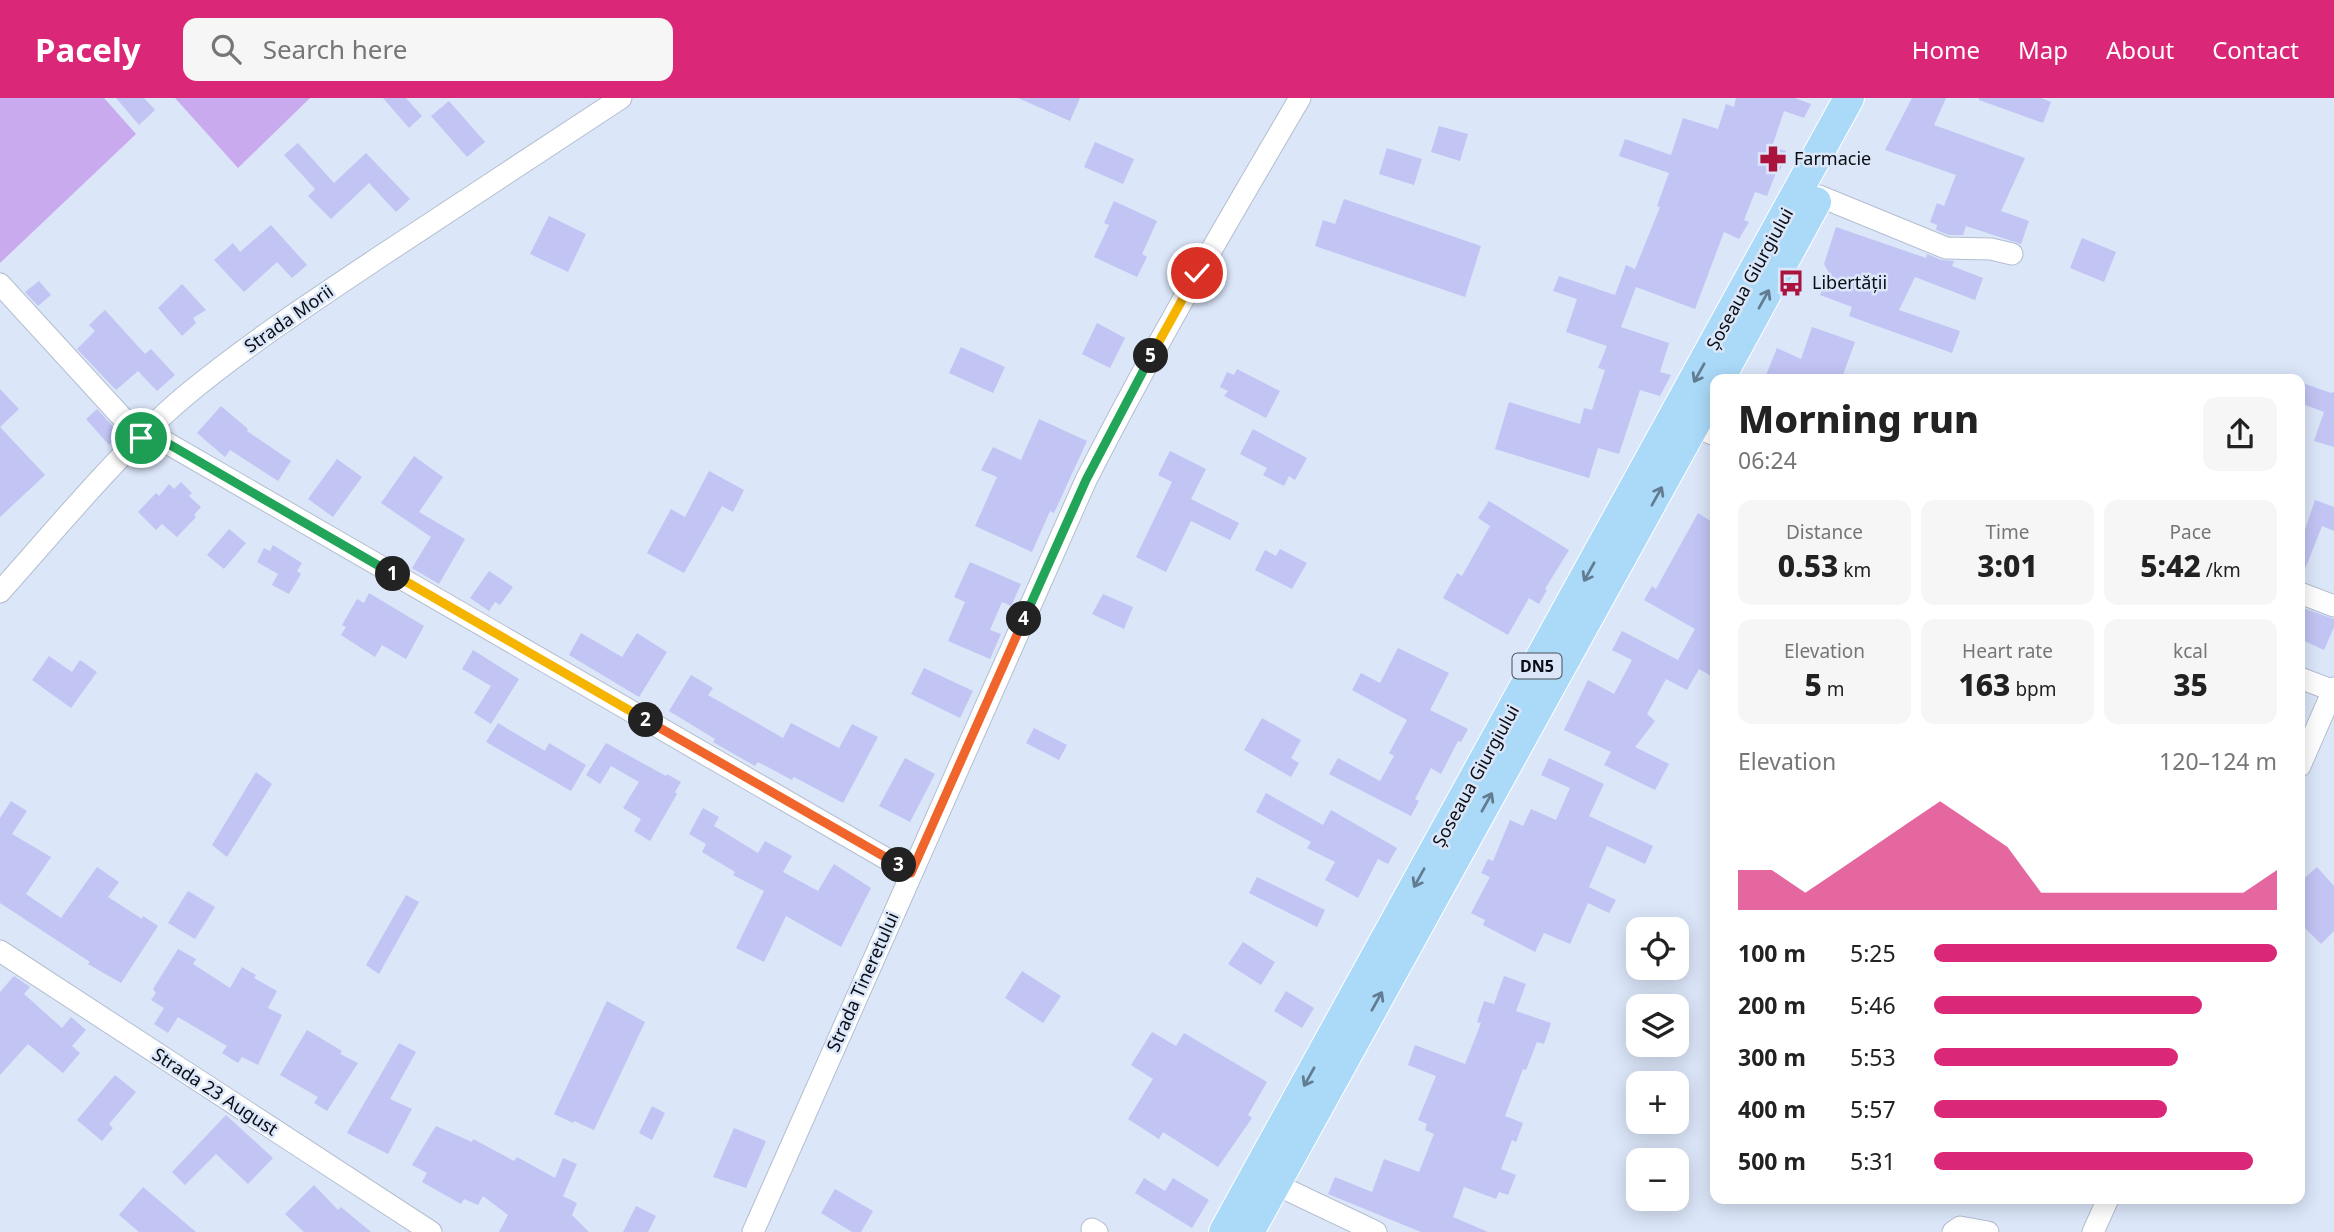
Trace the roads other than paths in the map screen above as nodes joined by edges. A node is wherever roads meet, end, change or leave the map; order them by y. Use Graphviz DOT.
graph roads {
  1 [pos="621,98"];
  2 [pos="1300,98"];
  3 [pos="1849,98"];
  4 [pos="1872,98"];
  5 [pos="1819,196"];
  6 [pos="2012,254"];
  7 [pos="0,284"];
  8 [pos="1722,374"];
  9 [pos="1710,406"];
  10 [pos="1704,430"];
  11 [pos="144,435"];
  12 [pos="0,592"];
  13 [pos="2305,595"];
  14 [pos="2334,606"];
  15 [pos="2305,680"];
  16 [pos="2334,690"];
  17 [pos="2305,755"];
  18 [pos="911,873"];
  19 [pos="0,951"];
  20 [pos="1275,1184"];
  21 [pos="2106,1204"];
  22 [pos="1245,1231"];
  23 [pos="431,1232"];
  24 [pos="752,1232"];
  25 [pos="1376,1232"];
  26 [pos="1953,1232"];
  27 [pos="1988,1232"];
  28 [pos="2093,1232"];
  1 -- 11 [label="street, Strada Morii"];
  2 -- 18 [label="street, Strada Tineretului"];
  3 -- 22 [label="highway, Șoseaua Giurgiului / DN5, one-way"];
  4 -- 5 [label="highway, Șoseaua Giurgiului"];
  5 -- 6 [label="street"];
  8 -- 5 [label="highway, Șoseaua Giurgiului, one-way"];
  7 -- 11 [label="street"];
  9 -- 10 [label="highway, Șoseaua Giurgiului / DN5"];
  20 -- 10 [label="highway, Șoseaua Giurgiului / DN5, one-way"];
  11 -- 12 [label="street, Strada Morii"];
  11 -- 18 [label="street"];
  13 -- 14 [label="street"];
  15 -- 16 [label="street"];
  16 -- 17 [label="street"];
  18 -- 24 [label="street, Strada Tineretului"];
  19 -- 23 [label="street, Strada 23 August"];
  20 -- 22 [label="highway, Șoseaua Giurgiului / DN5"];
  20 -- 25 [label="street"];
  21 -- 28 [label="street"];
  26 -- 27 [label="street"];
}
